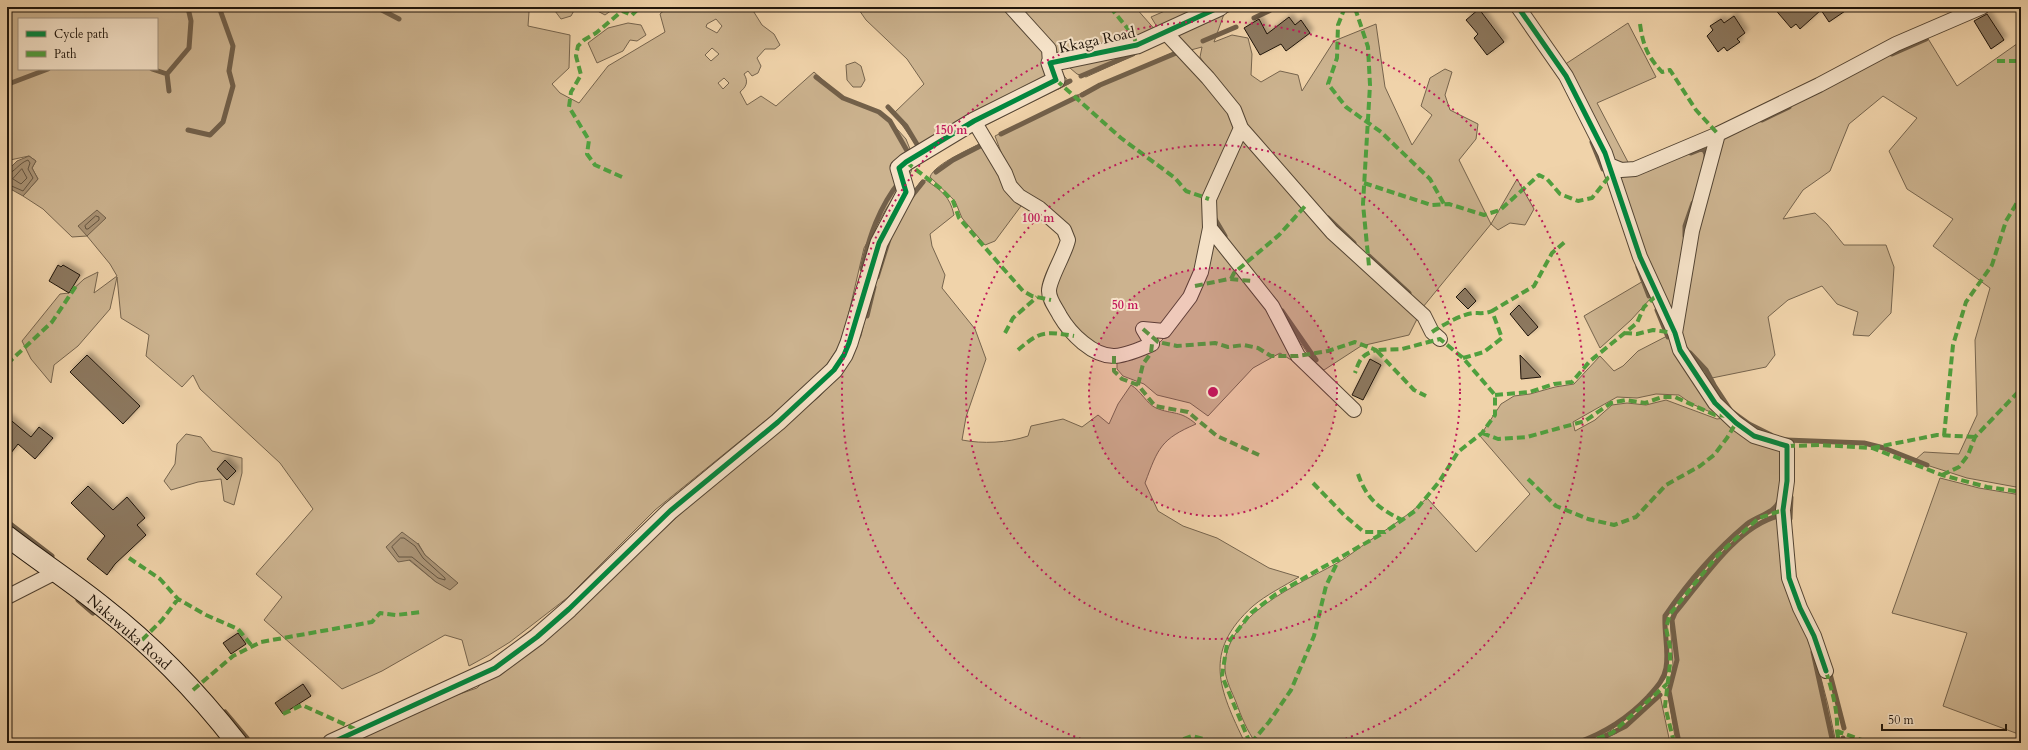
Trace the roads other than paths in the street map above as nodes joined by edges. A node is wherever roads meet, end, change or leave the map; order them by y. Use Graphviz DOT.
graph roads {
  1 [pos="1011,7"];
  2 [pos="1220,7"];
  3 [pos="1518,7"];
  4 [pos="1982,7"];
  5 [pos="1166,33"];
  6 [pos="1050,63"];
  7 [pos="974,122"];
  8 [pos="1241,128"];
  9 [pos="1718,134"];
  10 [pos="1609,165"];
  11 [pos="1210,228"];
  12 [pos="1675,333"];
  13 [pos="1440,339"];
  14 [pos="1354,410"];
  15 [pos="7,536"];
  16 [pos="56,572"];
  17 [pos="7,597"];
  18 [pos="1826,672"];
  19 [pos="237,743"];
  20 [pos="330,743"];
  1 -- 6 [label="street"];
  2 -- 5 [label="street, Kkaga Road"];
  3 -- 10 [label="street"];
  4 -- 9 [label="street"];
  5 -- 6 [label="street, Kkaga Road"];
  5 -- 8 [label="street"];
  6 -- 7 [label="street, Kkaga Road"];
  7 -- 11 [label="street"];
  7 -- 20 [label="street, Kkaga Road"];
  8 -- 11 [label="street"];
  8 -- 13 [label="street"];
  9 -- 10 [label="street"];
  9 -- 12 [label="street"];
  10 -- 12 [label="street"];
  11 -- 14 [label="street"];
  12 -- 18 [label="street"];
  15 -- 16 [label="main road, Nakawuka Road"];
  16 -- 17 [label="street"];
  16 -- 19 [label="main road, Nakawuka Road"];
}
